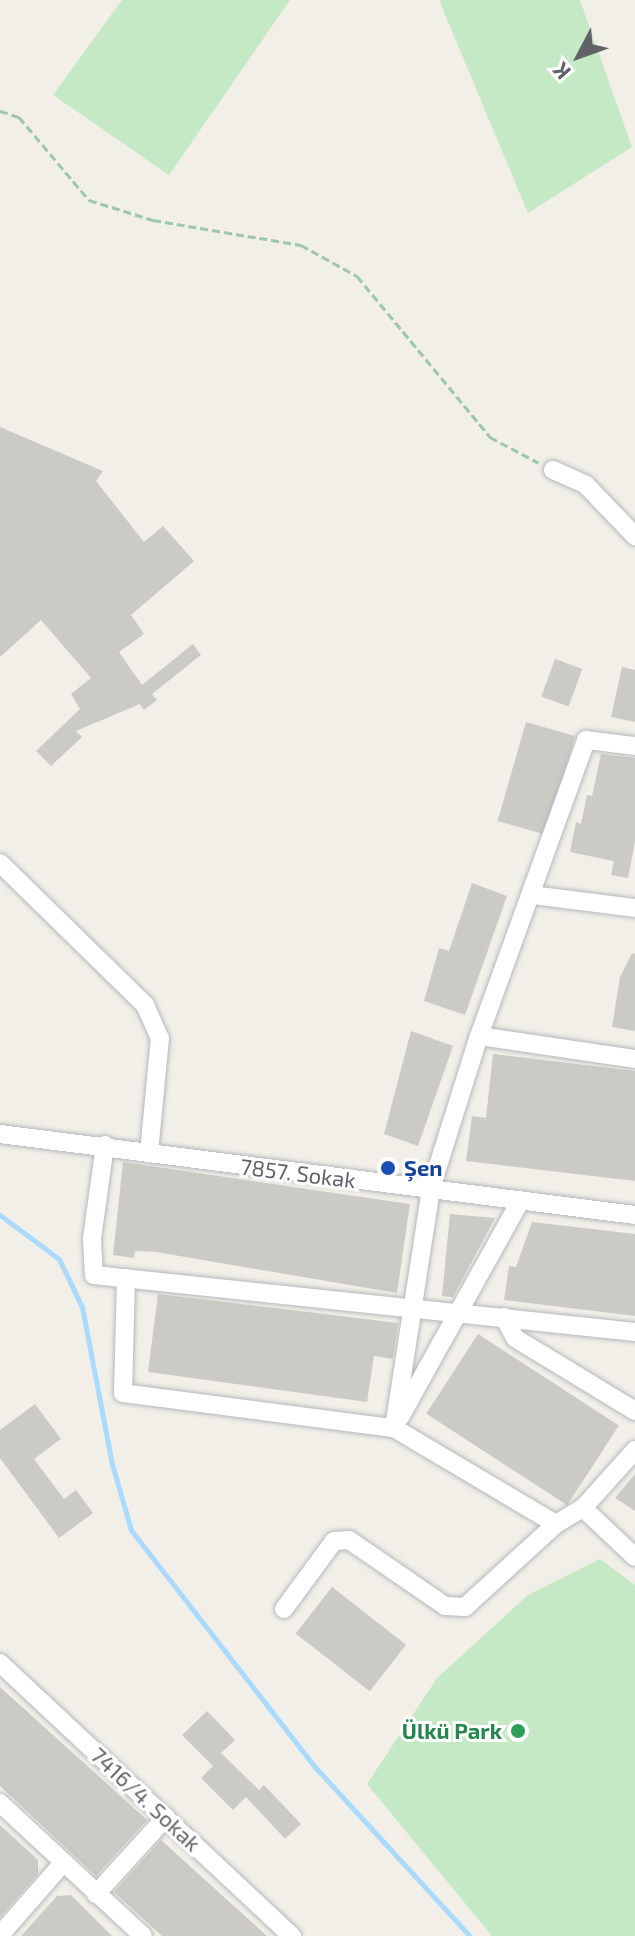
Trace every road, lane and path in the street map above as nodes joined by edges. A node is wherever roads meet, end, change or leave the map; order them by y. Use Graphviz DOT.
graph roads {
  1 [pos="0,111"];
  2 [pos="553,470"];
  3 [pos="635,536"];
  4 [pos="635,746"];
  5 [pos="0,863"];
  6 [pos="532,895"];
  7 [pos="635,908"];
  8 [pos="479,1036"];
  9 [pos="635,1059"];
  10 [pos="0,1134"];
  11 [pos="105,1145"];
  12 [pos="149,1153"];
  13 [pos="431,1188"];
  14 [pos="521,1200"];
  15 [pos="635,1215"];
  16 [pos="126,1278"];
  17 [pos="411,1310"];
  18 [pos="458,1313"];
  19 [pos="504,1317"];
  20 [pos="635,1332"];
  21 [pos="635,1411"];
  22 [pos="394,1428"];
  23 [pos="635,1450"];
  24 [pos="583,1508"];
  25 [pos="556,1524"];
  26 [pos="635,1557"];
  27 [pos="284,1609"];
  28 [pos="0,1663"];
  29 [pos="0,1803"];
  30 [pos="166,1817"];
  31 [pos="63,1863"];
  32 [pos="96,1894"];
  33 [pos="0,1935"];
  34 [pos="143,1936"];
  35 [pos="292,1936"];
  1 -- 2 [label="path"];
  2 -- 3 [label="street"];
  4 -- 6 [label="street"];
  5 -- 12 [label="street"];
  6 -- 7 [label="street"];
  6 -- 8 [label="street"];
  8 -- 9 [label="street"];
  8 -- 13 [label="street"];
  10 -- 11 [label="street, 7857. Sokak"];
  11 -- 12 [label="street, 7857. Sokak"];
  11 -- 16 [label="street"];
  12 -- 13 [label="street, 7857. Sokak"];
  13 -- 14 [label="street, 7857. Sokak"];
  13 -- 17 [label="street"];
  14 -- 15 [label="street, 7857. Sokak"];
  14 -- 18 [label="street"];
  16 -- 17 [label="street"];
  16 -- 22 [label="street"];
  17 -- 18 [label="street"];
  17 -- 22 [label="street"];
  18 -- 19 [label="street"];
  18 -- 22 [label="street"];
  19 -- 20 [label="street"];
  19 -- 21 [label="street"];
  22 -- 25 [label="street"];
  23 -- 24 [label="street"];
  24 -- 25 [label="street"];
  24 -- 26 [label="street"];
  25 -- 27 [label="street"];
  28 -- 30 [label="street, 7416/4. Sokak"];
  29 -- 31 [label="street"];
  30 -- 32 [label="street"];
  30 -- 35 [label="street, 7416/4. Sokak"];
  31 -- 32 [label="street"];
  31 -- 33 [label="street"];
  32 -- 34 [label="street"];
}
